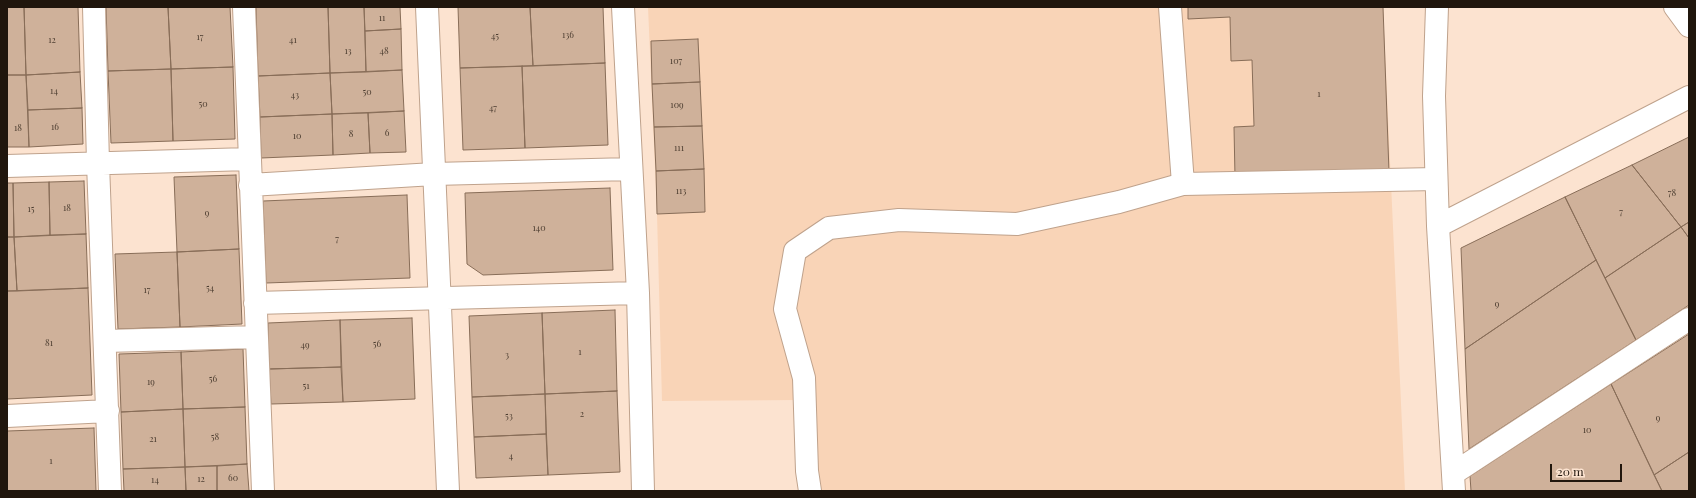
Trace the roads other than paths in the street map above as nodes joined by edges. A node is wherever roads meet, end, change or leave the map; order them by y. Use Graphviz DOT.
graph roads {
  1 [pos="94,7"];
  2 [pos="244,7"];
  3 [pos="427,7"];
  4 [pos="624,7"];
  5 [pos="1170,7"];
  6 [pos="1437,7"];
  7 [pos="1675,7"];
  8 [pos="1689,26"];
  9 [pos="1689,97"];
  10 [pos="249,158"];
  11 [pos="98,163"];
  12 [pos="7,166"];
  13 [pos="631,169"];
  14 [pos="434,174"];
  15 [pos="1436,179"];
  16 [pos="1183,184"];
  17 [pos="250,185"];
  18 [pos="1438,226"];
  19 [pos="638,293"];
  20 [pos="440,298"];
  21 [pos="255,304"];
  22 [pos="1689,319"];
  23 [pos="256,337"];
  24 [pos="105,341"];
  25 [pos="108,411"];
  26 [pos="7,416"];
  27 [pos="1454,482"];
  28 [pos="110,491"];
  29 [pos="263,491"];
  30 [pos="448,491"];
  31 [pos="643,491"];
  32 [pos="810,491"];
  1 -- 11 [label="street"];
  2 -- 10 [label="street"];
  3 -- 14 [label="street"];
  4 -- 13 [label="street"];
  5 -- 16 [label="street"];
  6 -- 15 [label="street"];
  7 -- 8 [label="street"];
  9 -- 18 [label="street"];
  10 -- 11 [label="street"];
  10 -- 17 [label="street"];
  11 -- 12 [label="street"];
  11 -- 24 [label="street"];
  13 -- 14 [label="street"];
  13 -- 19 [label="street"];
  14 -- 17 [label="street"];
  14 -- 20 [label="street"];
  15 -- 16 [label="street"];
  15 -- 18 [label="street"];
  16 -- 32 [label="street"];
  17 -- 21 [label="street"];
  18 -- 27 [label="street"];
  19 -- 20 [label="street"];
  19 -- 31 [label="street"];
  20 -- 21 [label="street"];
  20 -- 30 [label="street"];
  21 -- 23 [label="street"];
  22 -- 27 [label="street"];
  23 -- 24 [label="street"];
  23 -- 29 [label="street"];
  24 -- 25 [label="street"];
  25 -- 26 [label="street"];
  25 -- 28 [label="street"];
}
